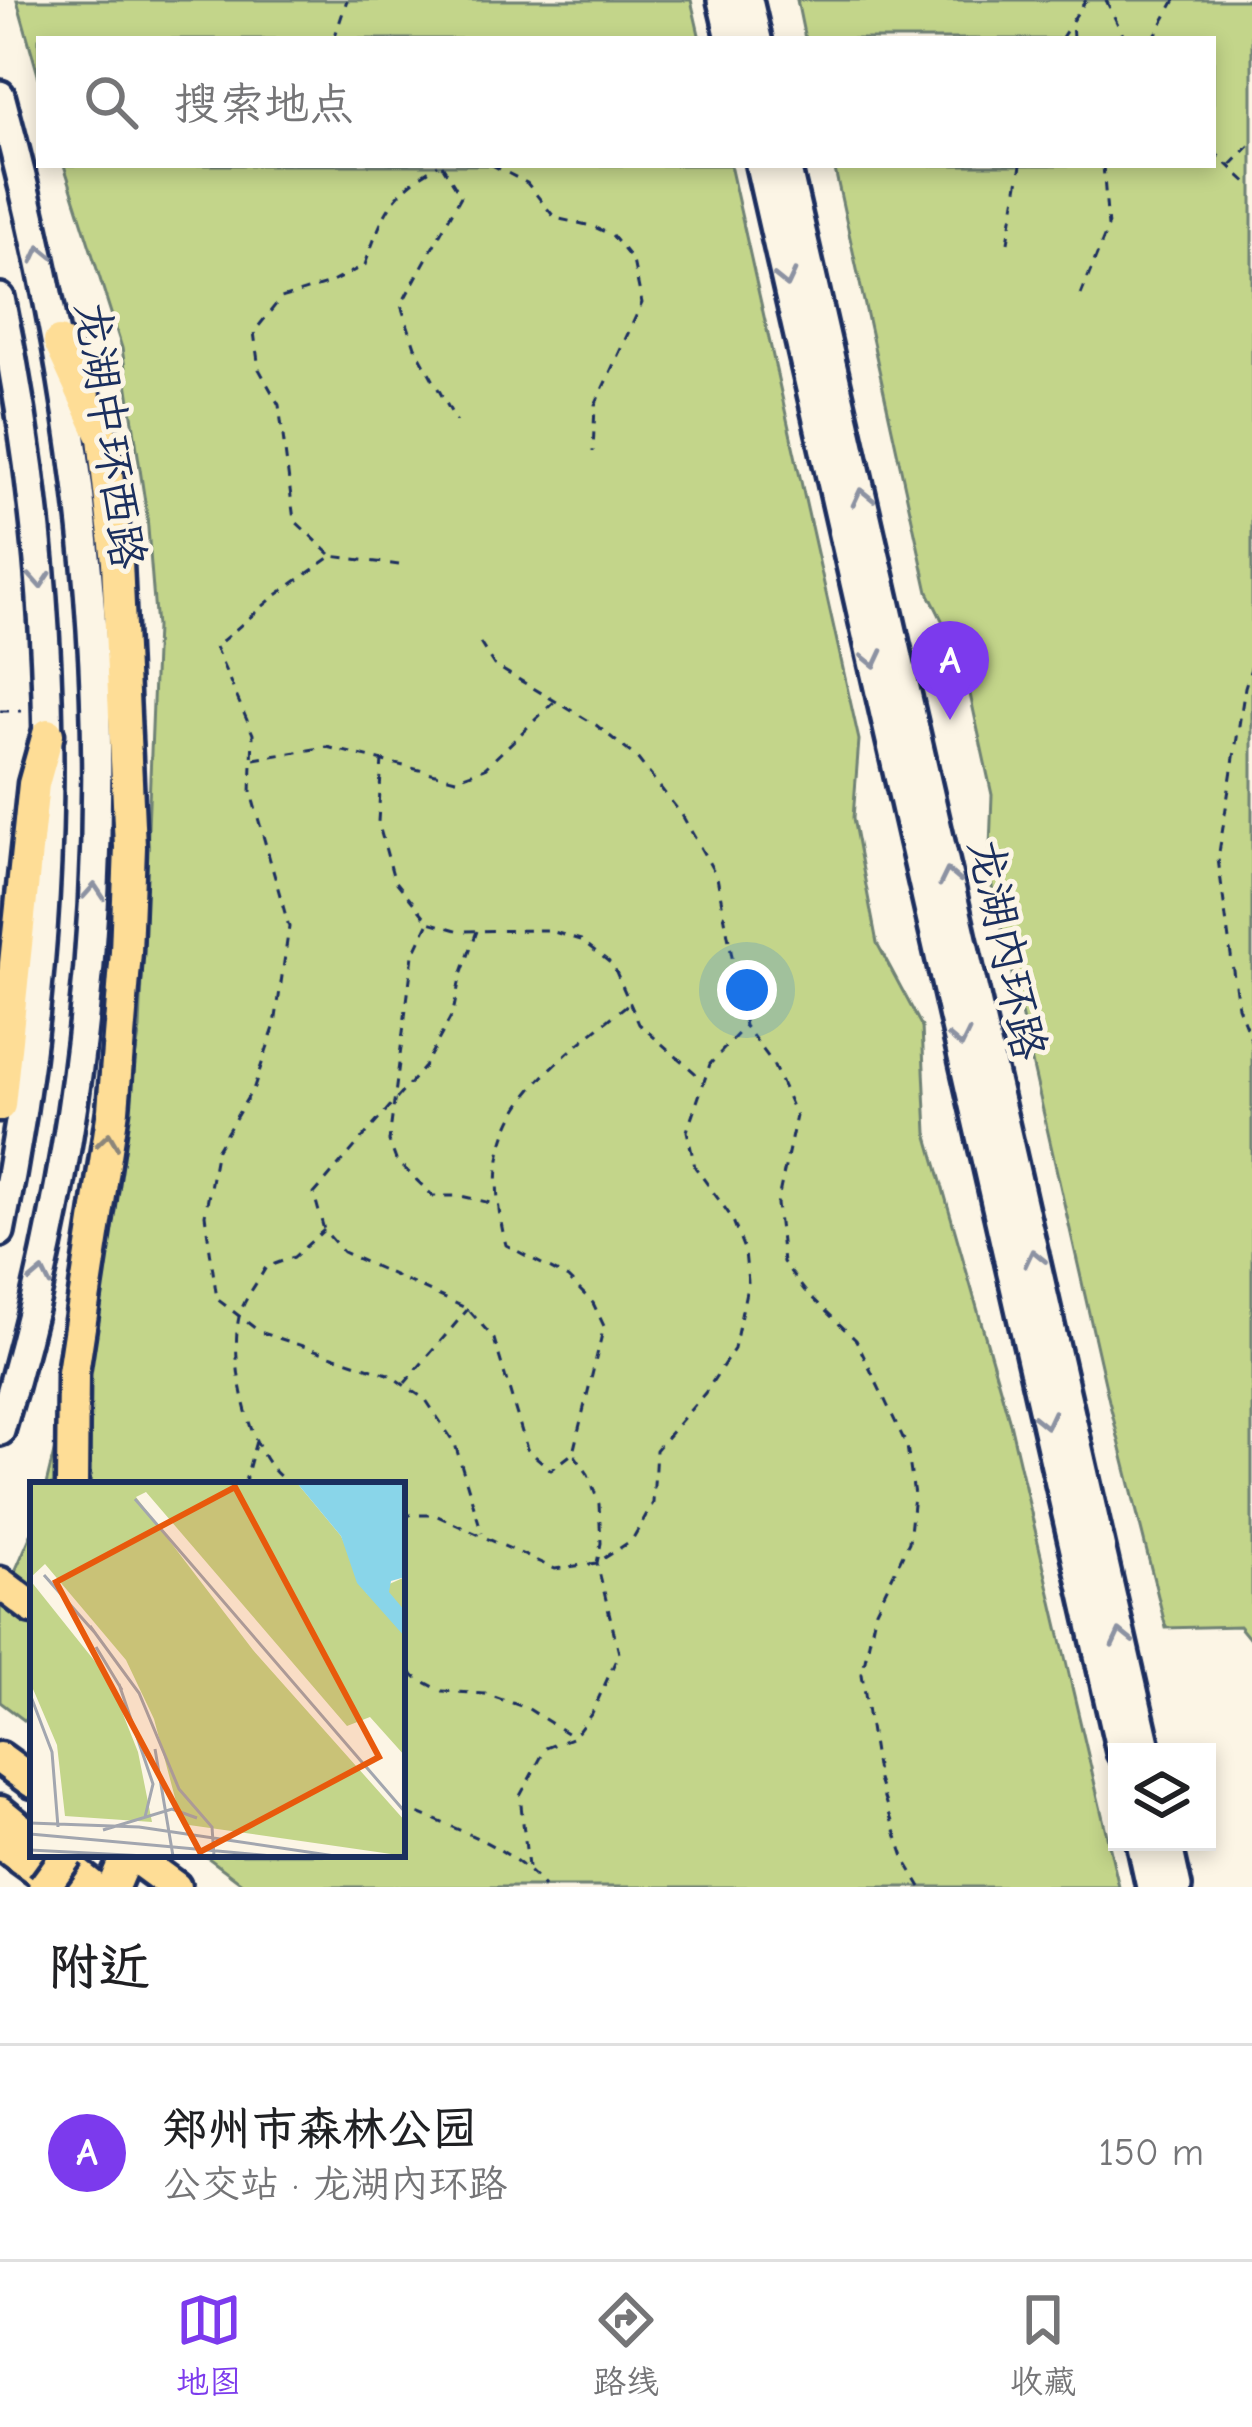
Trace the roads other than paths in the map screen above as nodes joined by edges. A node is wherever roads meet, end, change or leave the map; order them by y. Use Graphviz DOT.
graph roads {
  1 [pos="722,0"];
  2 [pos="748,0"];
  3 [pos="729,36"];
  4 [pos="756,36"];
  5 [pos="0,94"];
  6 [pos="761,168"];
  7 [pos="787,168"];
  8 [pos="0,298"];
  9 [pos="59,342"];
  10 [pos="48,723"];
  11 [pos="0,1106"];
  12 [pos="0,1232"];
  13 [pos="0,1431"];
  14 [pos="72,1482"];
  15 [pos="0,1583"];
  16 [pos="30,1606"];
  17 [pos="1118,1743"];
  18 [pos="1145,1743"];
  19 [pos="0,1758"];
  20 [pos="30,1780"];
  21 [pos="0,1812"];
  22 [pos="30,1837"];
  23 [pos="0,1844"];
  24 [pos="1143,1851"];
  25 [pos="1169,1851"];
  26 [pos="56,1857"];
  27 [pos="66,1857"];
  28 [pos="127,1857"];
  29 [pos="132,1857"];
  30 [pos="168,1857"];
  31 [pos="44,1887"];
  32 [pos="62,1887"];
  33 [pos="93,1887"];
  34 [pos="113,1887"];
  35 [pos="175,1887"];
  36 [pos="188,1887"];
  37 [pos="1151,1887"];
  38 [pos="1177,1887"];
  1 -- 3 [label="main road"];
  2 -- 4 [label="main road"];
  9 -- 5 [label="main road, 龙湖中环西路, one-way"];
  6 -- 17 [label="main road, 龙湖内环路, one-way"];
  18 -- 7 [label="main road, 龙湖内环路, one-way"];
  8 -- 10 [label="main road, 龙湖中环西路, one-way"];
  13 -- 9 [label="main road, 龙湖中环西路, one-way"];
  14 -- 9 [label="main road, one-way"];
  10 -- 11 [label="main road"];
  10 -- 12 [label="main road, 龙湖中环西路"];
  15 -- 16 [label="main road"];
  19 -- 20 [label="main road"];
  21 -- 22 [label="main road"];
  23 -- 32 [label="main road"];
  24 -- 37 [label="main road"];
  25 -- 38 [label="main road"];
  26 -- 33 [label="main road"];
  27 -- 31 [label="main road, bridge"];
  28 -- 34 [label="main road"];
  29 -- 35 [label="main road"];
  30 -- 36 [label="main road"];
}
